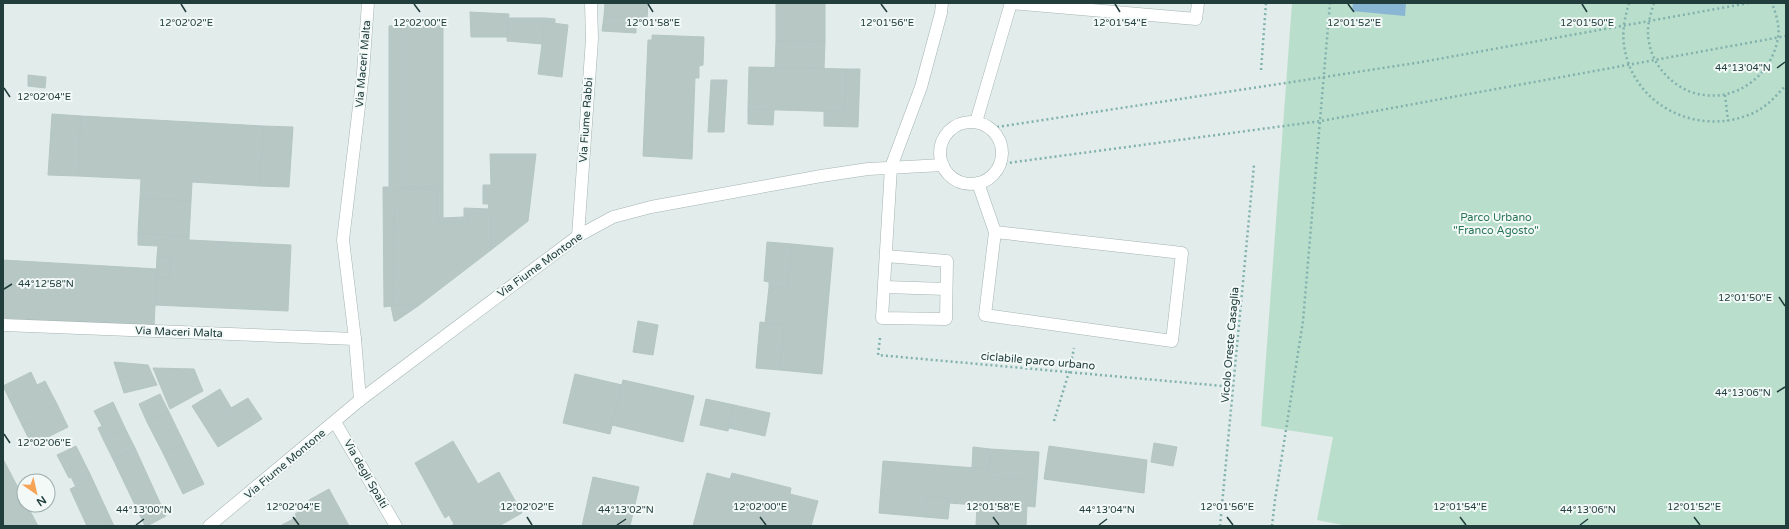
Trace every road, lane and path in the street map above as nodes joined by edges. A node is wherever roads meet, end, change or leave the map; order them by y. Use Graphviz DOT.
graph roads {
  1 [pos="368,3"];
  2 [pos="591,3"];
  3 [pos="942,3"];
  4 [pos="1011,3"];
  5 [pos="1198,3"];
  6 [pos="1266,3"];
  7 [pos="1330,3"];
  8 [pos="1629,3"];
  9 [pos="1654,3"];
  10 [pos="1749,3"];
  11 [pos="1772,3"];
  12 [pos="1648,22"];
  13 [pos="1623,26"];
  14 [pos="1786,36"];
  15 [pos="1778,38"];
  16 [pos="1655,60"];
  17 [pos="1629,65"];
  18 [pos="1261,70"];
  19 [pos="1324,77"];
  20 [pos="1786,85"];
  21 [pos="1725,95"];
  22 [pos="1728,121"];
  23 [pos="976,122"];
  24 [pos="1321,122"];
  25 [pos="990,128"];
  26 [pos="1000,164"];
  27 [pos="943,165"];
  28 [pos="1254,166"];
  29 [pos="891,167"];
  30 [pos="978,183"];
  31 [pos="995,232"];
  32 [pos="578,236"];
  33 [pos="886,256"];
  34 [pos="884,287"];
  35 [pos="946,289"];
  36 [pos="882,318"];
  37 [pos="3,325"];
  38 [pos="355,339"];
  39 [pos="1069,372"];
  40 [pos="1234,387"];
  41 [pos="360,400"];
  42 [pos="1054,421"];
  43 [pos="335,422"];
  44 [pos="209,526"];
  45 [pos="396,526"];
  46 [pos="1220,526"];
  47 [pos="1272,526"];
  1 -- 38 [label="street, Via Maceri Malta"];
  2 -- 32 [label="street, Via Fiume Rabbi"];
  3 -- 29 [label="street"];
  4 -- 5 [label="street"];
  4 -- 23 [label="street"];
  6 -- 18 [label="path"];
  7 -- 19 [label="path"];
  8 -- 13 [label="path"];
  9 -- 12 [label="path"];
  10 -- 12 [label="path"];
  11 -- 15 [label="path"];
  12 -- 13 [label="path"];
  12 -- 16 [label="path"];
  13 -- 17 [label="path"];
  13 -- 19 [label="path"];
  14 -- 15 [label="path"];
  15 -- 16 [label="path"];
  15 -- 21 [label="path"];
  16 -- 17 [label="path"];
  16 -- 21 [label="path"];
  17 -- 22 [label="path"];
  17 -- 24 [label="path"];
  19 -- 24 [label="path"];
  19 -- 25 [label="path"];
  20 -- 22 [label="path"];
  21 -- 22 [label="path"];
  23 -- 25 [label="street"];
  23 -- 27 [label="street"];
  24 -- 26 [label="path"];
  24 -- 47 [label="path"];
  25 -- 26 [label="street"];
  26 -- 30 [label="street"];
  27 -- 29 [label="street, Via Fiume Montone"];
  27 -- 30 [label="street"];
  28 -- 40 [label="path, Vicolo Oreste Casaglia"];
  29 -- 32 [label="street, Via Fiume Montone"];
  29 -- 33 [label="street"];
  30 -- 31 [label="street"];
  31 -- 31 [label="street"];
  32 -- 41 [label="street, Via Fiume Montone"];
  33 -- 34 [label="street"];
  33 -- 35 [label="street"];
  34 -- 35 [label="street"];
  34 -- 36 [label="street"];
  35 -- 36 [label="street"];
  36 -- 39 [label="path, ciclabile parco urbano"];
  37 -- 38 [label="street, Via Maceri Malta"];
  38 -- 41 [label="street, Via Maceri Malta"];
  39 -- 40 [label="path, ciclabile parco urbano"];
  39 -- 42 [label="path"];
  40 -- 46 [label="path, Vicolo Oreste Casaglia"];
  41 -- 43 [label="street, Via Fiume Montone"];
  43 -- 44 [label="street, Via Fiume Montone"];
  43 -- 45 [label="street, Via degli Spalti"];
}
